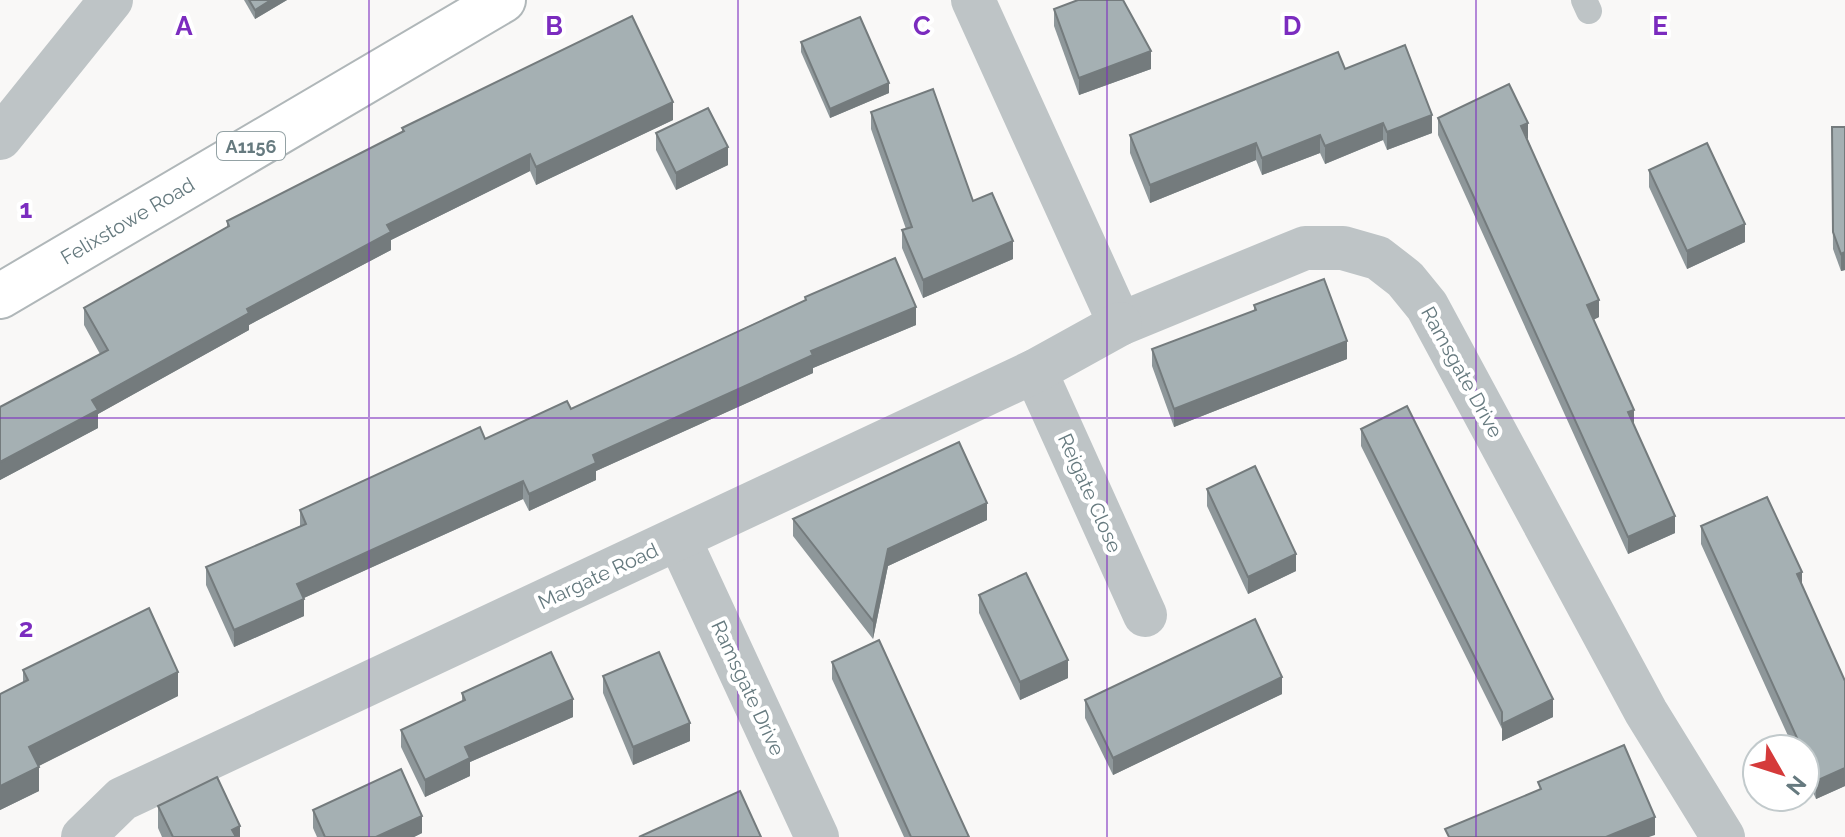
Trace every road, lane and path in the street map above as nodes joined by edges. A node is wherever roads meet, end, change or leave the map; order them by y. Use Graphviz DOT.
graph roads {
  1 [pos="111,0"];
  2 [pos="503,0"];
  3 [pos="973,0"];
  4 [pos="0,138"];
  5 [pos="0,296"];
  6 [pos="1120,324"];
  7 [pos="1035,371"];
  8 [pos="679,539"];
  9 [pos="1145,615"];
  10 [pos="83,837"];
  11 [pos="817,837"];
  12 [pos="1723,837"];
  1 -- 4 [label="street"];
  2 -- 5 [label="main road, Felixstowe Road / A1156"];
  3 -- 6 [label="street"];
  6 -- 7 [label="street, Margate Road"];
  6 -- 12 [label="street, Ramsgate Drive"];
  7 -- 8 [label="street, Margate Road"];
  7 -- 9 [label="street, Reigate Close"];
  8 -- 10 [label="street, Margate Road"];
  8 -- 11 [label="street, Ramsgate Drive"];
}
